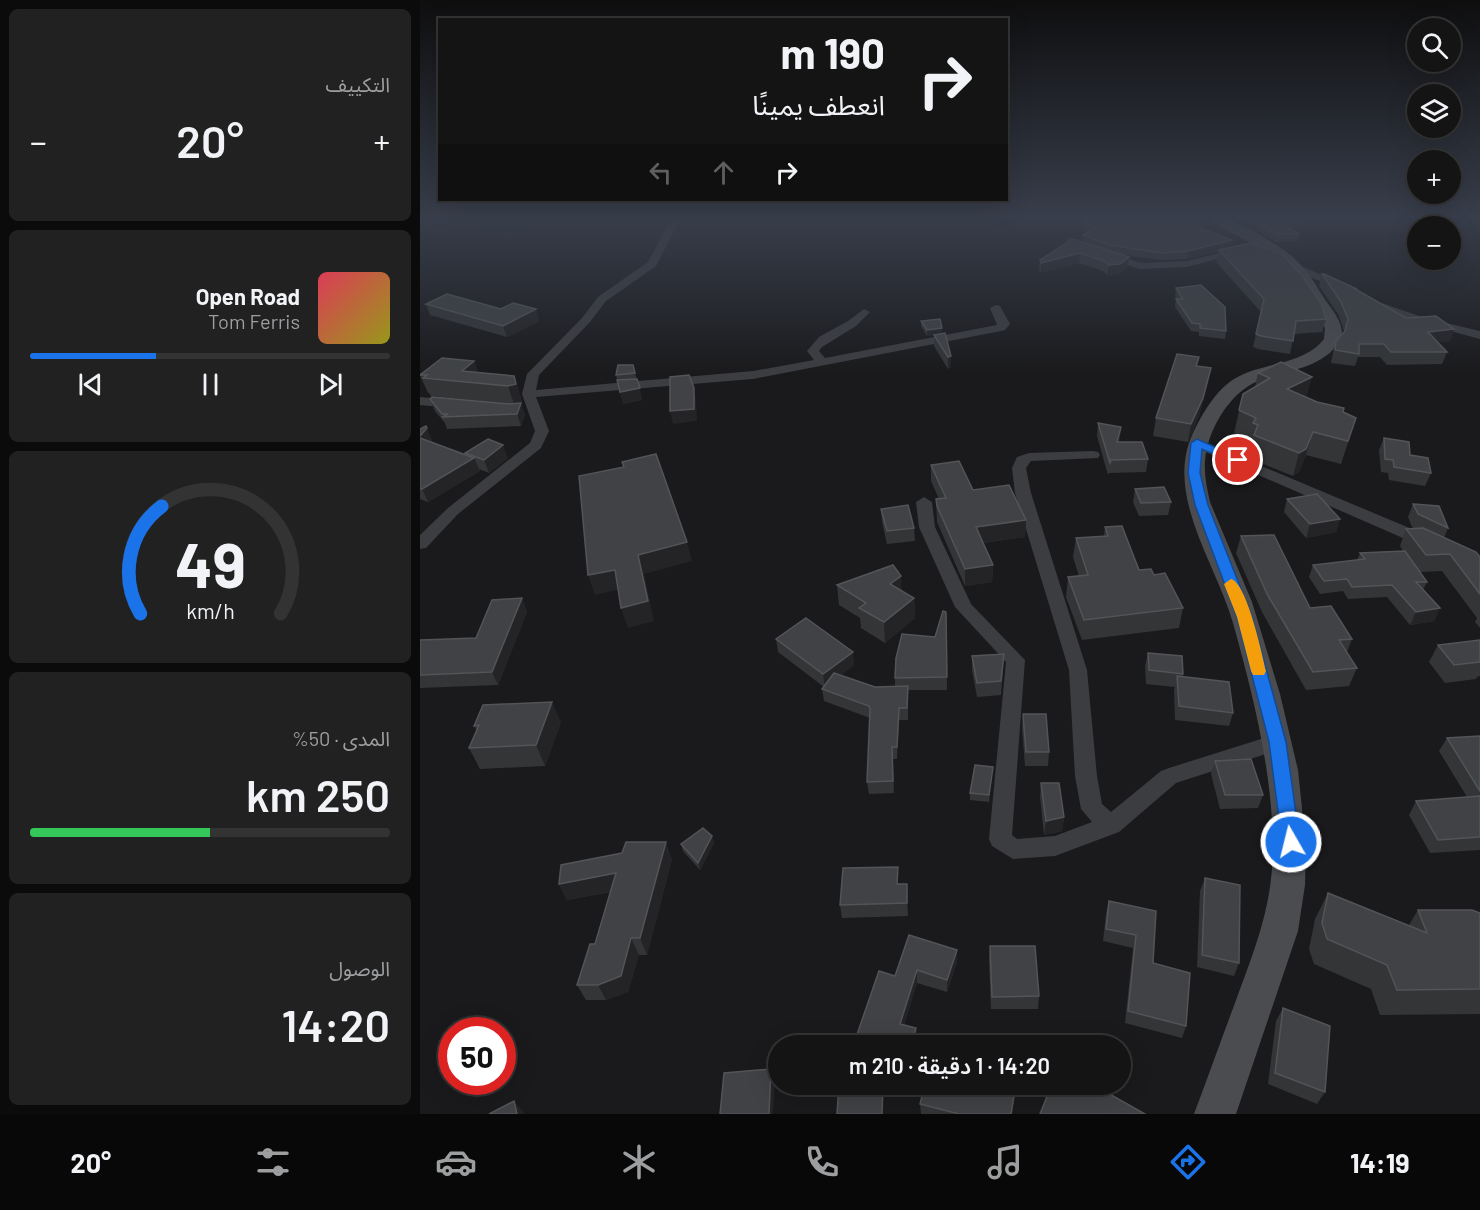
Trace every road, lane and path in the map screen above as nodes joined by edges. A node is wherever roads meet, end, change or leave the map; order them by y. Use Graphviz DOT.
graph roads {
  1 [pos="643,270"];
  2 [pos="1293,270"];
  3 [pos="1306,270"];
  4 [pos="996,308"];
  5 [pos="864,312"];
  6 [pos="1480,335"];
  7 [pos="822,362"];
  8 [pos="420,401"];
  9 [pos="528,404"];
  10 [pos="467,405"];
  11 [pos="1197,443"];
  12 [pos="1093,455"];
  13 [pos="924,502"];
  14 [pos="420,544"];
  15 [pos="1437,547"];
  16 [pos="1277,742"];
  17 [pos="1111,825"];
  18 [pos="1215,1114"];
  1 -- 9 [label="street"];
  2 -- 11 [label="main road"];
  3 -- 6 [label="street"];
  4 -- 7 [label="street"];
  5 -- 7 [label="street"];
  7 -- 9 [label="street"];
  8 -- 10 [label="street"];
  9 -- 14 [label="street"];
  11 -- 15 [label="street"];
  11 -- 16 [label="main road"];
  12 -- 17 [label="street"];
  13 -- 17 [label="street"];
  16 -- 17 [label="street"];
  16 -- 18 [label="main road"];
}
